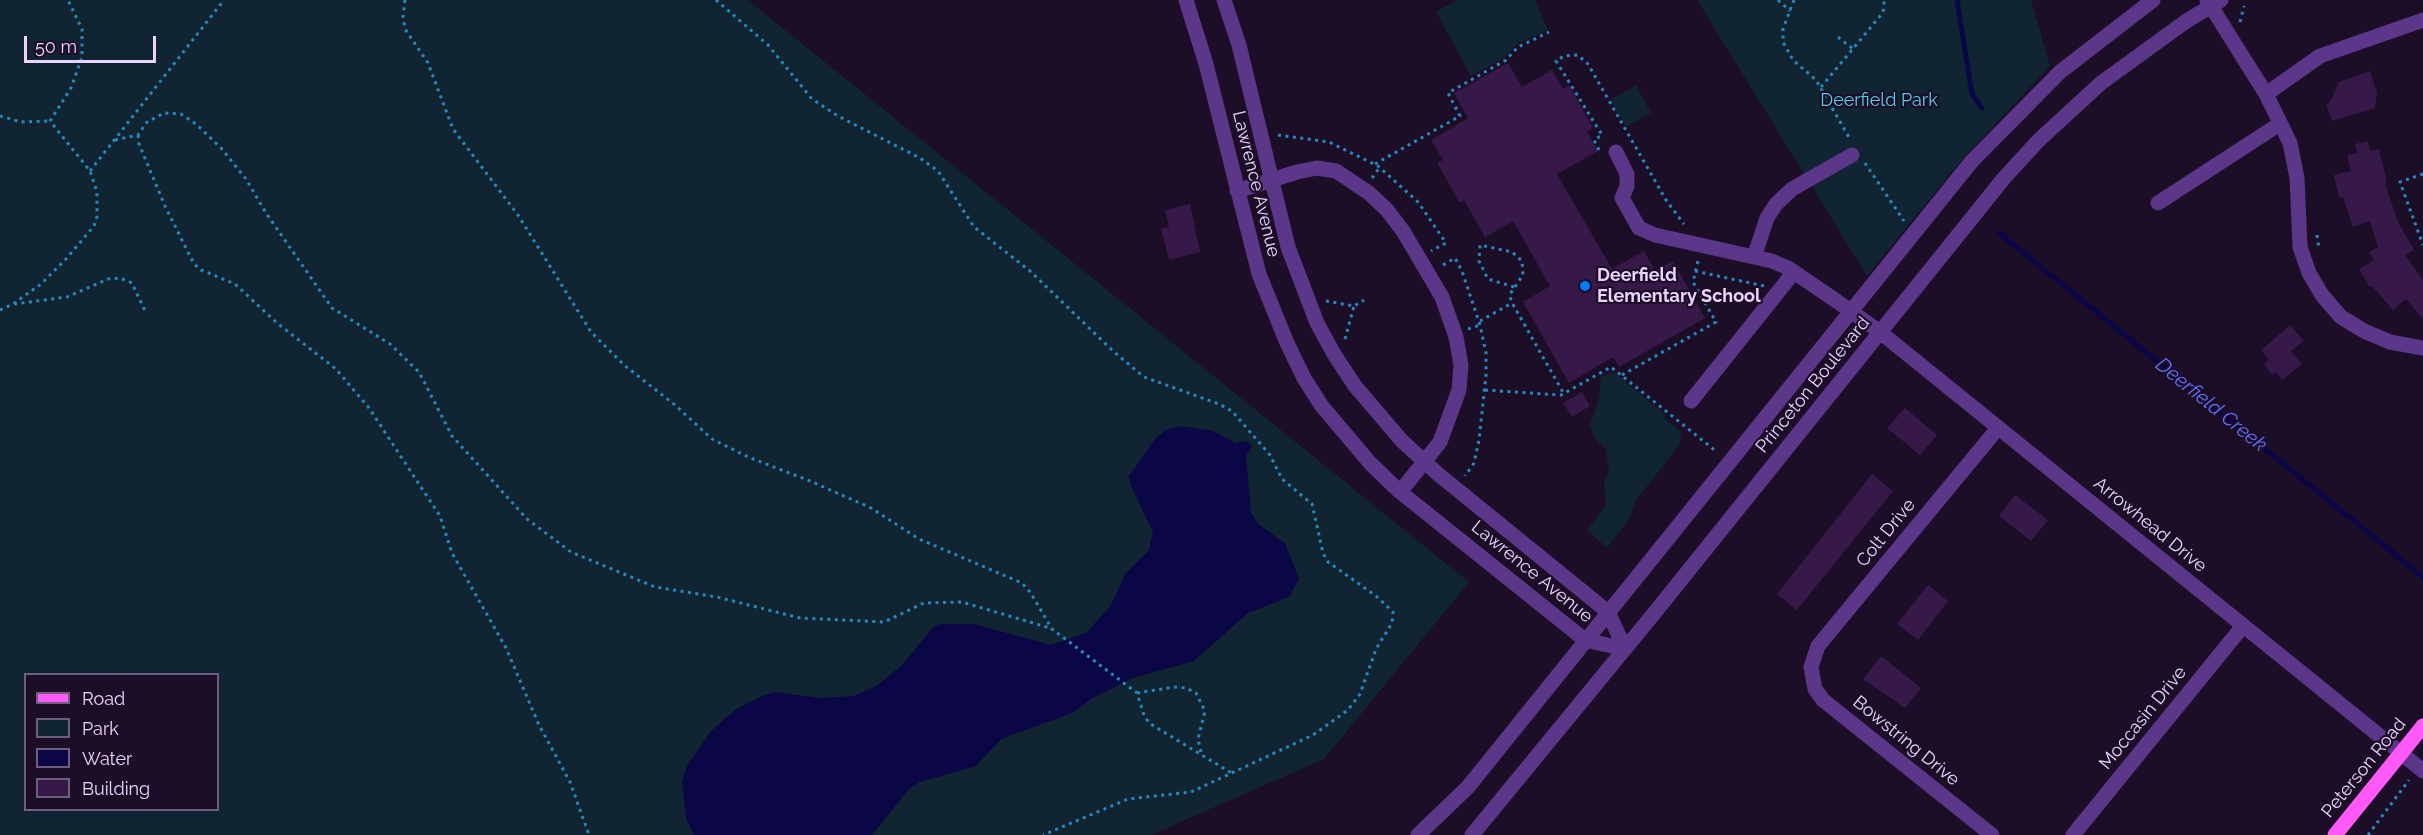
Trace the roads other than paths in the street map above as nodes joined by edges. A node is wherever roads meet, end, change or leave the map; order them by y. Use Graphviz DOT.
graph roads {
  1 [pos="1186,0"];
  2 [pos="1224,0"];
  3 [pos="2153,0"];
  4 [pos="2213,2"];
  5 [pos="2423,20"];
  6 [pos="2266,94"];
  7 [pos="2278,124"];
  8 [pos="1609,153"];
  9 [pos="1856,153"];
  10 [pos="1272,180"];
  11 [pos="1237,190"];
  12 [pos="2158,203"];
  13 [pos="1754,257"];
  14 [pos="1794,272"];
  15 [pos="1851,311"];
  16 [pos="1880,332"];
  17 [pos="2423,348"];
  18 [pos="1691,401"];
  19 [pos="1998,428"];
  20 [pos="1424,462"];
  21 [pos="1400,492"];
  22 [pos="1608,612"];
  23 [pos="2243,626"];
  24 [pos="1586,640"];
  25 [pos="1625,649"];
  26 [pos="1811,667"];
  27 [pos="2423,726"];
  28 [pos="2401,753"];
  29 [pos="2421,769"];
  30 [pos="1418,835"];
  31 [pos="1472,835"];
  32 [pos="1992,835"];
  33 [pos="2073,835"];
  34 [pos="2335,835"];
  1 -- 11 [label="street, Lawrence Avenue"];
  2 -- 10 [label="street, Lawrence Avenue"];
  3 -- 15 [label="street, Princeton Boulevard"];
  4 -- 6 [label="street"];
  4 -- 16 [label="street, Princeton Boulevard"];
  5 -- 6 [label="street"];
  6 -- 7 [label="street"];
  7 -- 12 [label="street"];
  7 -- 17 [label="street"];
  8 -- 13 [label="street, Arrowhead Drive"];
  9 -- 13 [label="street"];
  10 -- 11 [label="street"];
  10 -- 20 [label="street, Lawrence Avenue"];
  10 -- 20 [label="street"];
  11 -- 21 [label="street, Lawrence Avenue"];
  13 -- 14 [label="street, Arrowhead Drive"];
  14 -- 15 [label="street, Arrowhead Drive"];
  14 -- 18 [label="street"];
  15 -- 16 [label="street, Arrowhead Drive"];
  15 -- 22 [label="street, Princeton Boulevard"];
  16 -- 19 [label="street, Arrowhead Drive"];
  16 -- 25 [label="street, Princeton Boulevard"];
  19 -- 23 [label="street, Arrowhead Drive"];
  19 -- 26 [label="street, Colt Drive"];
  20 -- 21 [label="street"];
  20 -- 22 [label="street, Lawrence Avenue"];
  21 -- 24 [label="street, Lawrence Avenue"];
  22 -- 24 [label="street, Princeton Boulevard"];
  22 -- 25 [label="street, Lawrence Avenue"];
  23 -- 28 [label="street, Arrowhead Drive"];
  23 -- 33 [label="street, Moccasin Drive"];
  24 -- 25 [label="street, Lawrence Avenue"];
  24 -- 30 [label="street, Princeton Boulevard"];
  25 -- 31 [label="street, Princeton Boulevard"];
  26 -- 32 [label="street, Bowstring Drive"];
  27 -- 28 [label="main road, Peterson Road"];
  28 -- 29 [label="street, Arrowhead Drive"];
  28 -- 34 [label="main road, Peterson Road"];
}
